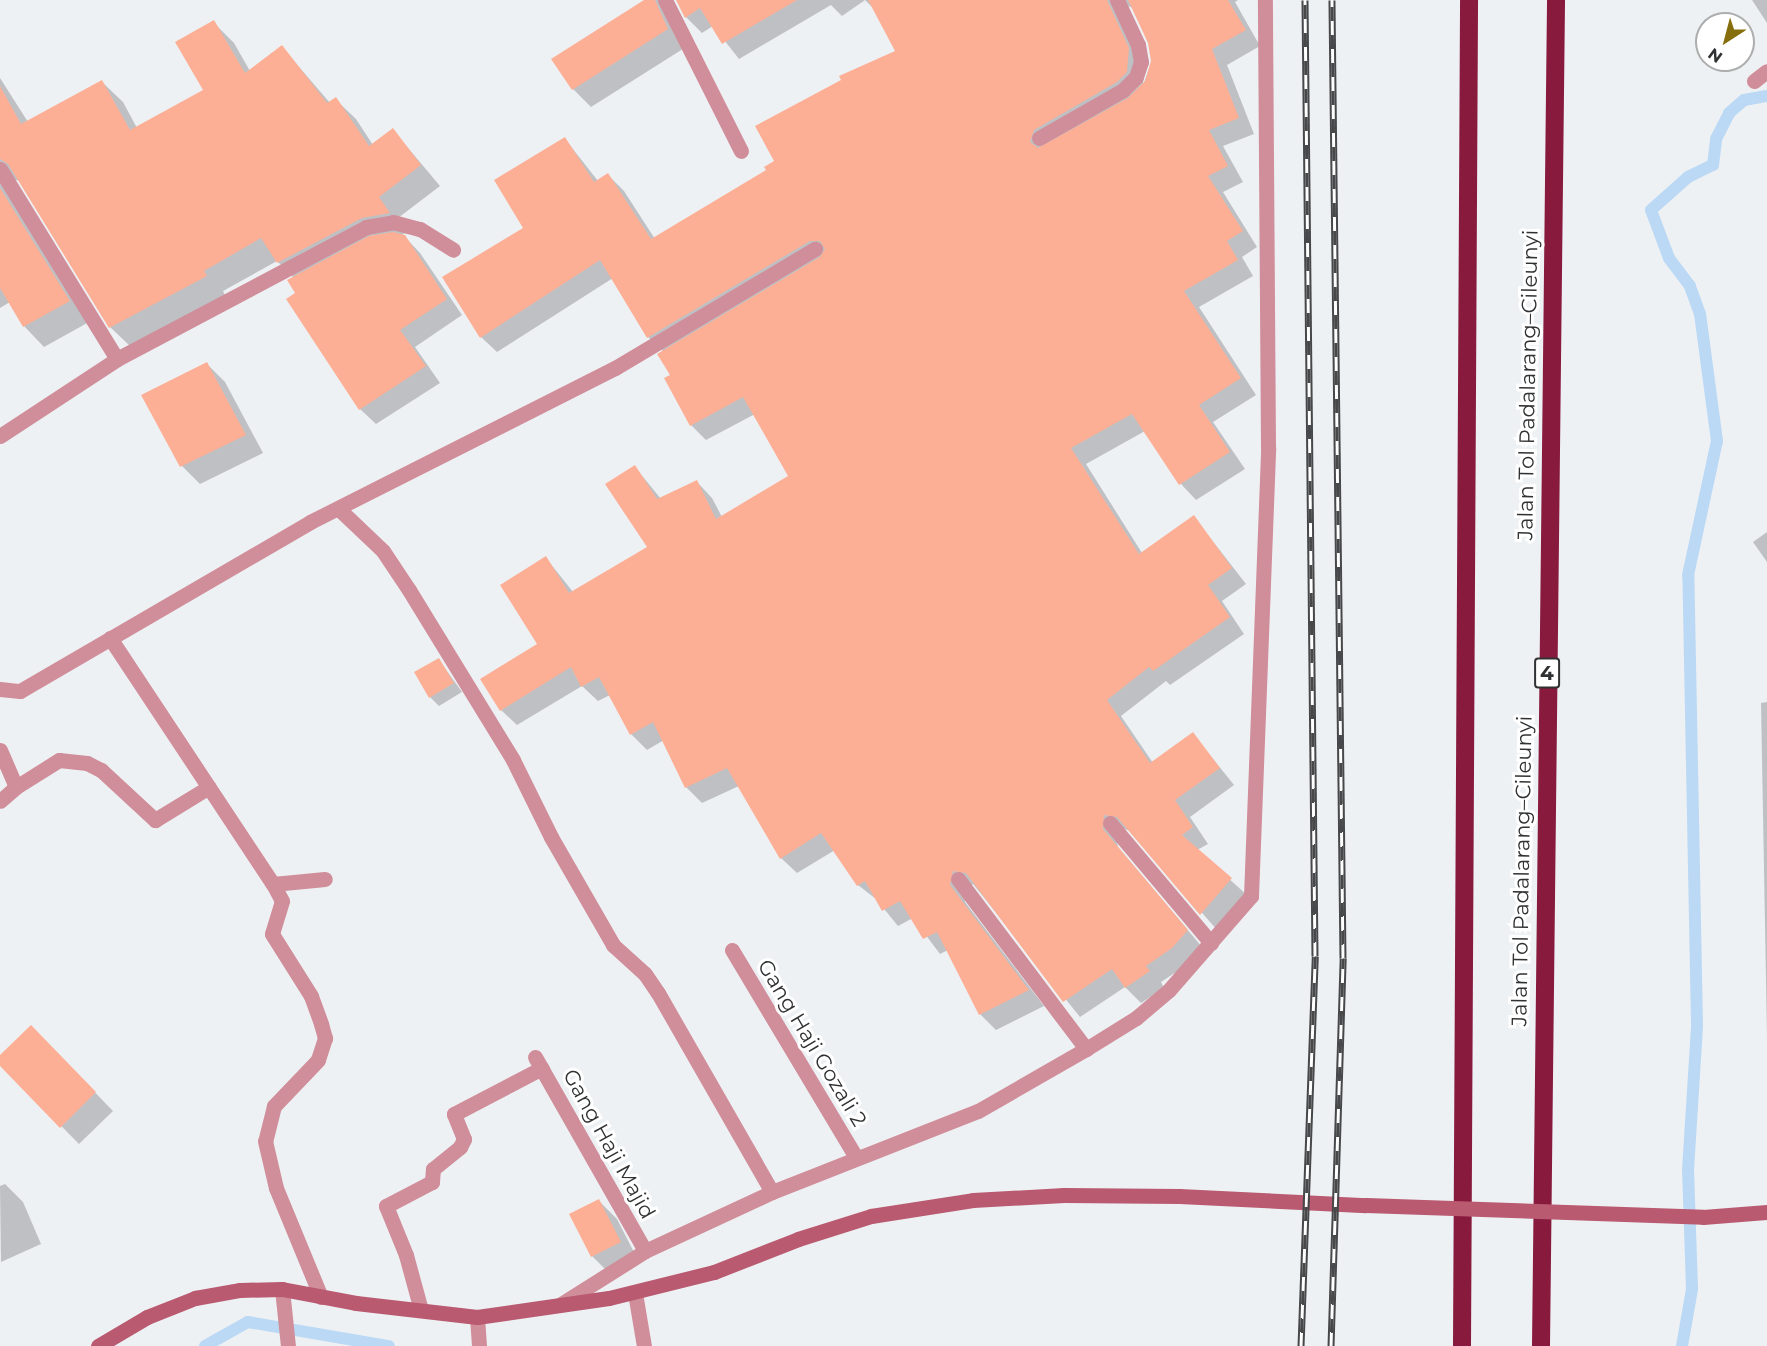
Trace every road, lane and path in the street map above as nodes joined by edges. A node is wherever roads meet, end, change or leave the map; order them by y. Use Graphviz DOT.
graph roads {
  1 [pos="665,0"];
  2 [pos="1117,0"];
  3 [pos="1265,0"];
  4 [pos="1469,0"];
  5 [pos="1556,0"];
  6 [pos="1767,71"];
  7 [pos="1754,81"];
  8 [pos="1039,138"];
  9 [pos="741,151"];
  10 [pos="0,169"];
  11 [pos="815,249"];
  12 [pos="453,250"];
  13 [pos="117,359"];
  14 [pos="0,436"];
  15 [pos="340,510"];
  16 [pos="110,638"];
  17 [pos="2,692"];
  18 [pos="0,750"];
  19 [pos="16,787"];
  20 [pos="209,787"];
  21 [pos="0,801"];
  22 [pos="1110,823"];
  23 [pos="325,879"];
  24 [pos="958,879"];
  25 [pos="273,884"];
  26 [pos="1211,943"];
  27 [pos="732,950"];
  28 [pos="1086,1049"];
  29 [pos="856,1157"];
  30 [pos="772,1192"];
  31 [pos="1767,1212"];
  32 [pos="645,1251"];
  33 [pos="282,1289"];
  34 [pos="635,1293"];
  35 [pos="321,1297"];
  36 [pos="561,1304"];
  37 [pos="421,1310"];
  38 [pos="477,1317"];
  39 [pos="98,1346"];
  40 [pos="288,1346"];
  41 [pos="478,1346"];
  42 [pos="644,1346"];
  43 [pos="1462,1346"];
  44 [pos="1541,1346"];
  1 -- 9 [label="street"];
  2 -- 8 [label="street"];
  3 -- 26 [label="street"];
  4 -- 43 [label="highway"];
  5 -- 44 [label="highway, Jalan Tol Padalarang–Cileunyi / 4"];
  6 -- 7 [label="street"];
  10 -- 13 [label="street"];
  11 -- 15 [label="street"];
  12 -- 13 [label="street"];
  13 -- 14 [label="street"];
  15 -- 16 [label="street"];
  15 -- 30 [label="street"];
  16 -- 17 [label="street"];
  16 -- 20 [label="street"];
  18 -- 19 [label="street"];
  19 -- 20 [label="street"];
  19 -- 21 [label="street"];
  20 -- 25 [label="street"];
  22 -- 26 [label="street"];
  23 -- 25 [label="street"];
  24 -- 28 [label="street"];
  25 -- 35 [label="street"];
  26 -- 28 [label="street"];
  27 -- 29 [label="street, Gang Haji Gozali 2"];
  28 -- 29 [label="street"];
  29 -- 30 [label="street"];
  30 -- 32 [label="street"];
  31 -- 34 [label="street, bridge"];
  32 -- 36 [label="street"];
  32 -- 37 [label="street, Gang Haji Majid"];
  33 -- 35 [label="street"];
  33 -- 39 [label="street"];
  33 -- 40 [label="street"];
  34 -- 36 [label="street"];
  34 -- 42 [label="street"];
  35 -- 37 [label="street"];
  36 -- 38 [label="street"];
  37 -- 38 [label="street"];
  38 -- 41 [label="street"];
}
